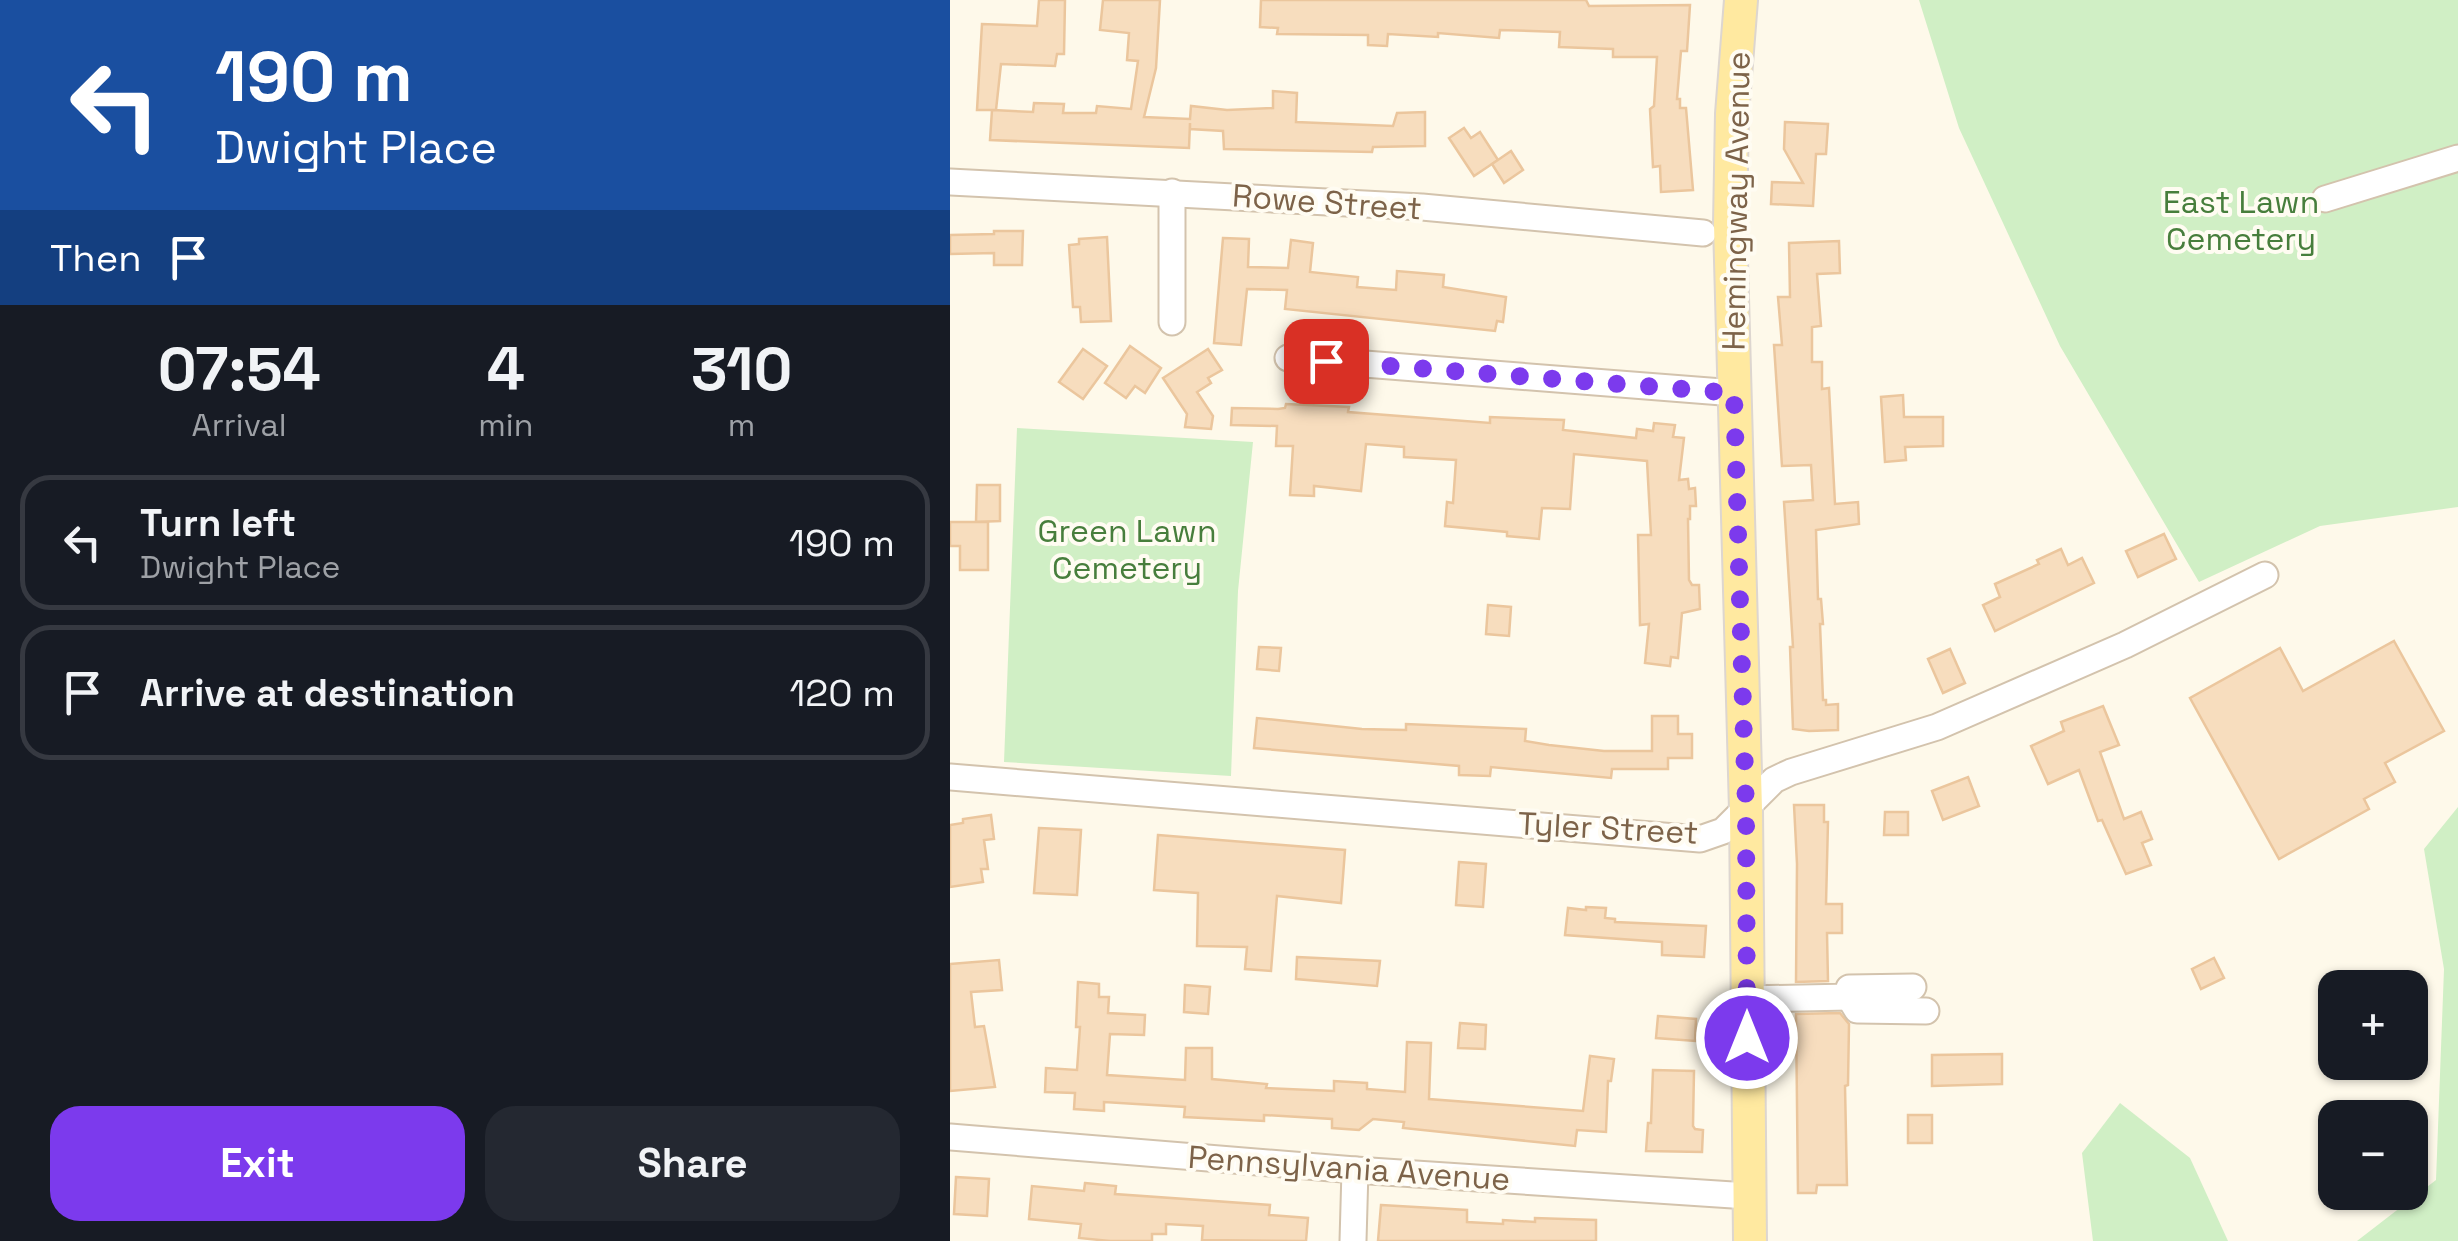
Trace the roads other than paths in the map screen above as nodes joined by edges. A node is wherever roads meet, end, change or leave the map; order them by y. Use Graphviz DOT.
graph roads {
  1 [pos="1741,0"];
  2 [pos="2458,158"];
  3 [pos="950,182"];
  4 [pos="1172,192"];
  5 [pos="2325,199"];
  6 [pos="1703,233"];
  7 [pos="1172,322"];
  8 [pos="1288,358"];
  9 [pos="1734,393"];
  10 [pos="2265,575"];
  11 [pos="950,777"];
  12 [pos="1746,810"];
  13 [pos="1913,987"];
  14 [pos="1848,998"];
  15 [pos="1747,999"];
  16 [pos="1926,1011"];
  17 [pos="950,1137"];
  18 [pos="1356,1170"];
  19 [pos="1748,1196"];
  20 [pos="1352,1241"];
  21 [pos="1750,1241"];
  1 -- 9 [label="main road, Hemingway Avenue"];
  2 -- 5 [label="street"];
  3 -- 4 [label="street, Rowe Street"];
  4 -- 6 [label="street, Rowe Street"];
  4 -- 7 [label="street"];
  8 -- 9 [label="street"];
  9 -- 12 [label="main road, Hemingway Avenue"];
  10 -- 12 [label="street, Tyler Street"];
  11 -- 12 [label="street, Tyler Street"];
  12 -- 15 [label="main road, Hemingway Avenue"];
  13 -- 14 [label="street"];
  14 -- 15 [label="street"];
  14 -- 16 [label="street"];
  15 -- 19 [label="main road, Hemingway Avenue"];
  17 -- 18 [label="street, Pennsylvania Avenue"];
  18 -- 19 [label="street, Pennsylvania Avenue"];
  18 -- 20 [label="street"];
  19 -- 21 [label="main road, Hemingway Avenue"];
}
